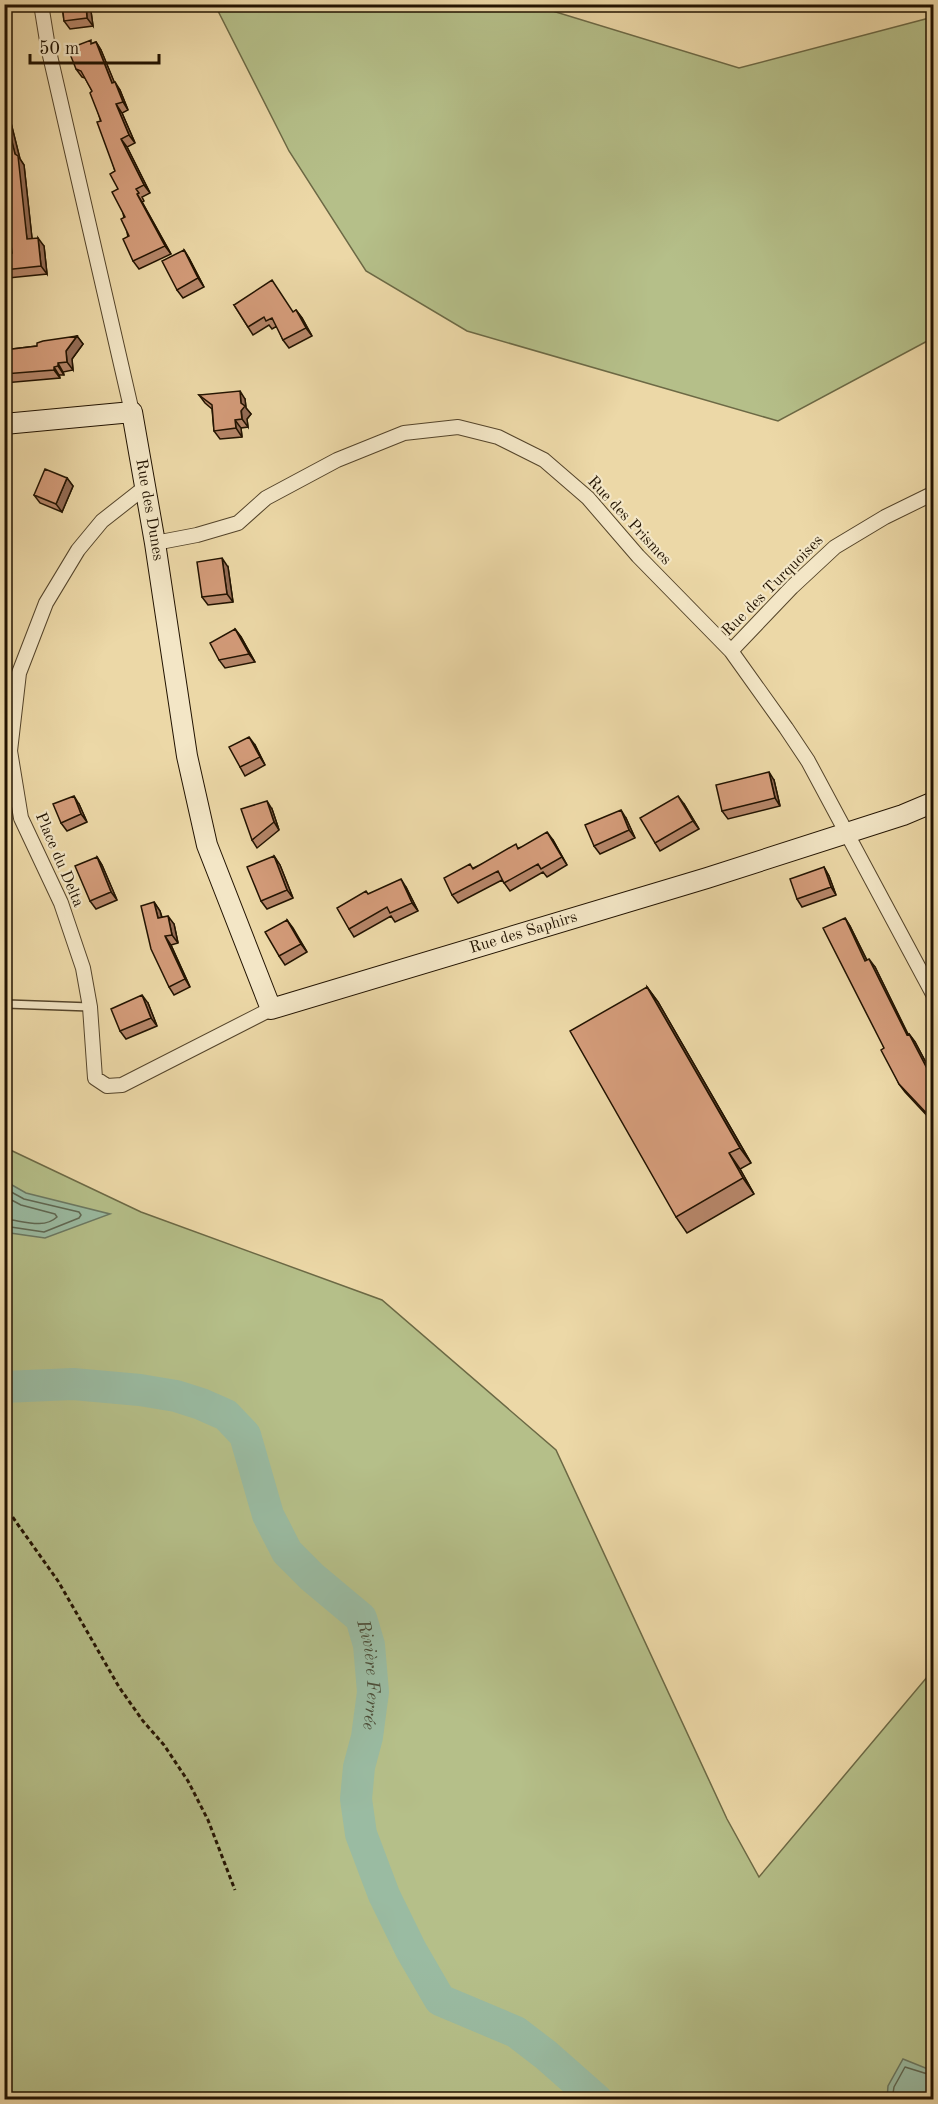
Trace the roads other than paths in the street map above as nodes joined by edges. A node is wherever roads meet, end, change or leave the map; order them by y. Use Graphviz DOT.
graph roads {
  1 [pos="41,4"];
  2 [pos="132,412"];
  3 [pos="4,424"];
  4 [pos="144,488"];
  5 [pos="933,493"];
  6 [pos="155,543"];
  7 [pos="731,651"];
  8 [pos="933,802"];
  9 [pos="847,833"];
  10 [pos="933,996"];
  11 [pos="4,1002"];
  12 [pos="90,1007"];
  13 [pos="271,1009"];
  14 [pos="122,1085"];
  1 -- 2 [label="street, Rue des Dunes"];
  2 -- 3 [label="street"];
  2 -- 4 [label="street, Rue des Dunes"];
  4 -- 6 [label="street, Rue des Dunes"];
  4 -- 12 [label="street, Place du Delta"];
  5 -- 7 [label="street, Rue des Turquoises"];
  6 -- 7 [label="street, Rue des Prismes"];
  6 -- 13 [label="street, Rue des Dunes"];
  7 -- 9 [label="street, Rue des Prismes"];
  8 -- 9 [label="street, Rue des Saphirs"];
  9 -- 10 [label="street, Rue des Prismes"];
  9 -- 13 [label="street, Rue des Saphirs"];
  11 -- 12 [label="lane"];
  12 -- 14 [label="street, Place du Delta"];
  13 -- 14 [label="street, Rue des Saphirs"];
}
